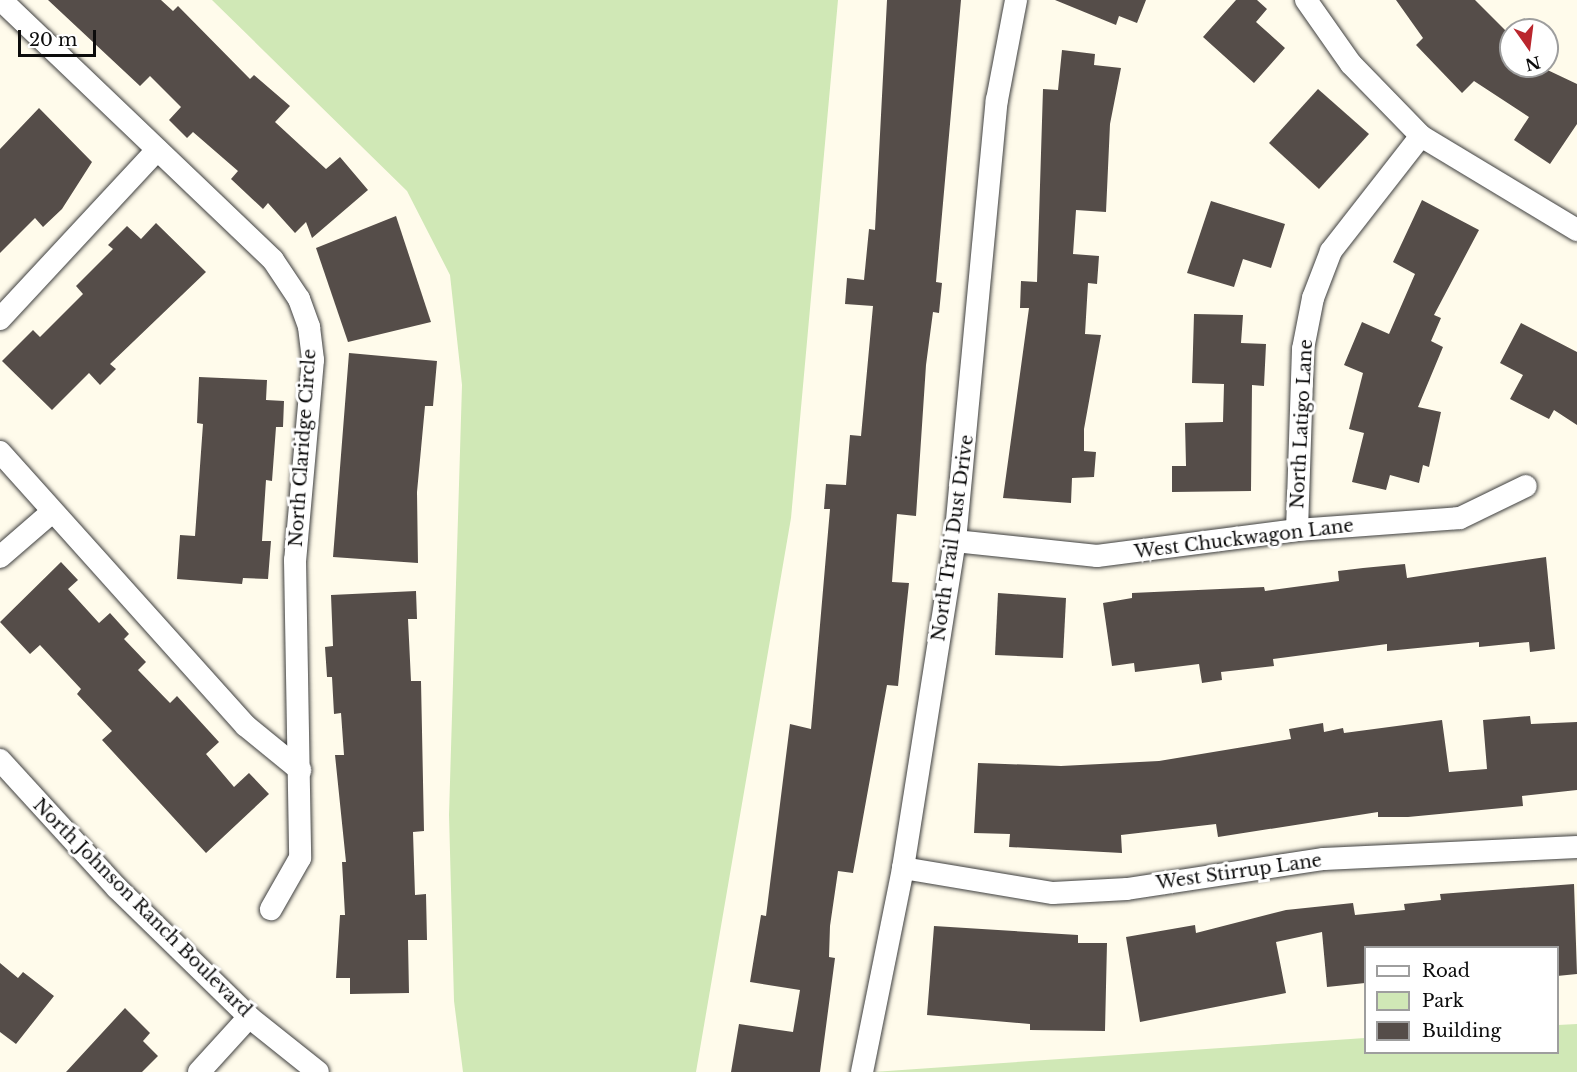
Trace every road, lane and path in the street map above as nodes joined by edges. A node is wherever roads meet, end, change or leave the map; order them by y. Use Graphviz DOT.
graph roads {
  1 [pos="1,0"];
  2 [pos="1016,0"];
  3 [pos="1306,0"];
  4 [pos="1421,136"];
  5 [pos="158,150"];
  6 [pos="1577,230"];
  7 [pos="0,319"];
  8 [pos="0,452"];
  9 [pos="1526,486"];
  10 [pos="52,512"];
  11 [pos="1297,530"];
  12 [pos="955,541"];
  13 [pos="0,557"];
  14 [pos="0,760"];
  15 [pos="300,771"];
  16 [pos="1577,847"];
  17 [pos="903,868"];
  18 [pos="272,909"];
  19 [pos="249,1017"];
  20 [pos="199,1072"];
  21 [pos="318,1072"];
  22 [pos="862,1072"];
  1 -- 5 [label="street, North Claridge Circle"];
  2 -- 12 [label="street, North Trail Dust Drive"];
  3 -- 4 [label="street"];
  4 -- 6 [label="street"];
  4 -- 11 [label="street, North Latigo Lane"];
  5 -- 7 [label="street"];
  5 -- 15 [label="street, North Claridge Circle"];
  8 -- 10 [label="street"];
  9 -- 11 [label="street, West Chuckwagon Lane"];
  10 -- 13 [label="street"];
  10 -- 15 [label="street"];
  11 -- 12 [label="street, West Chuckwagon Lane"];
  12 -- 17 [label="street, North Trail Dust Drive"];
  14 -- 19 [label="street, North Johnson Ranch Boulevard"];
  15 -- 18 [label="street, North Claridge Circle"];
  16 -- 17 [label="street, West Stirrup Lane"];
  17 -- 22 [label="street, North Trail Dust Drive"];
  19 -- 20 [label="street"];
  19 -- 21 [label="street, North Johnson Ranch Boulevard"];
}
